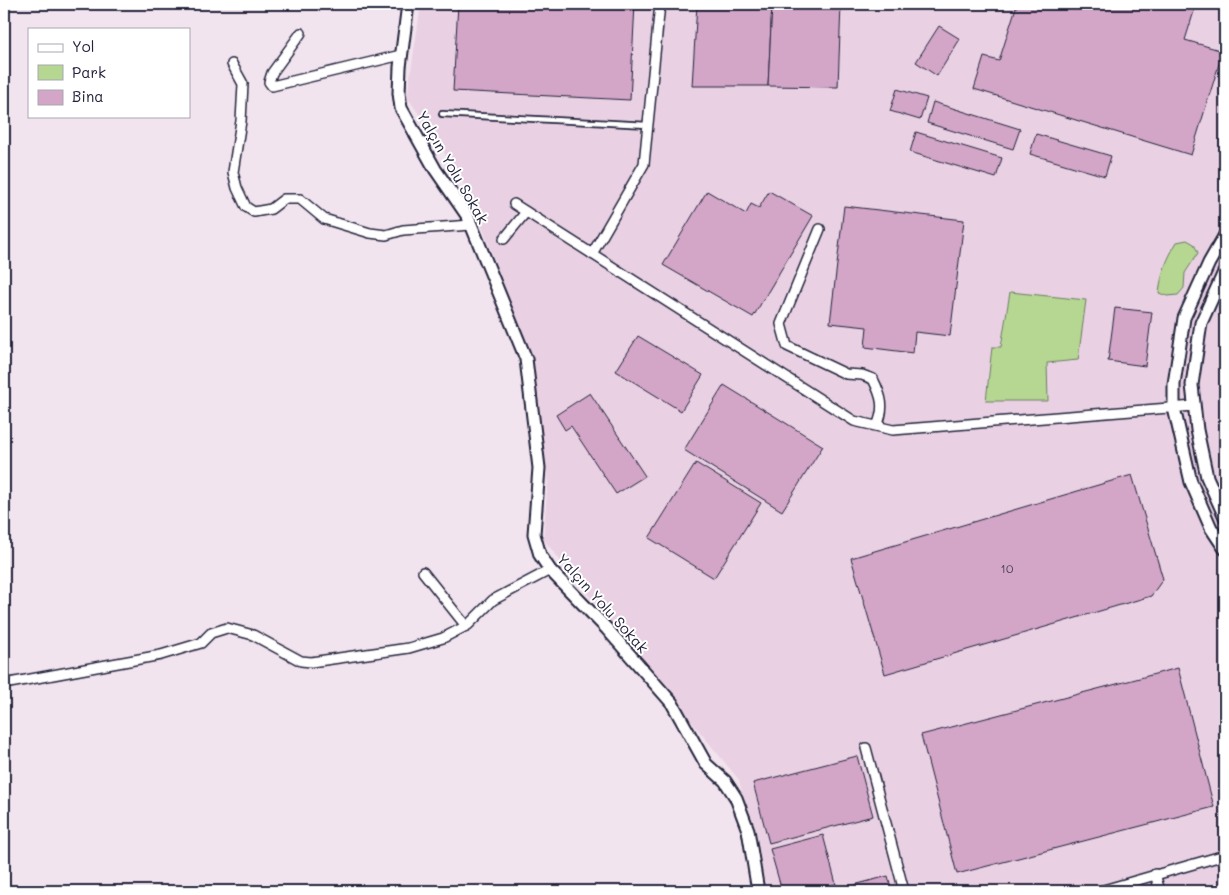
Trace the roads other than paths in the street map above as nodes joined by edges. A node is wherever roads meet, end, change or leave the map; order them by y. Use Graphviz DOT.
graph roads {
  1 [pos="408,4"];
  2 [pos="660,4"];
  3 [pos="301,33"];
  4 [pos="401,55"];
  5 [pos="232,64"];
  6 [pos="442,114"];
  7 [pos="648,125"];
  8 [pos="514,204"];
  9 [pos="526,212"];
  10 [pos="471,225"];
  11 [pos="820,229"];
  12 [pos="1225,235"];
  13 [pos="504,239"];
  14 [pos="592,254"];
  15 [pos="1225,270"];
  16 [pos="1194,406"];
  17 [pos="1174,408"];
  18 [pos="877,426"];
  19 [pos="1225,517"];
  20 [pos="1225,549"];
  21 [pos="550,570"];
  22 [pos="422,572"];
  23 [pos="466,626"];
  24 [pos="4,684"];
  25 [pos="866,748"];
  26 [pos="1225,855"];
  27 [pos="1155,874"];
  28 [pos="758,891"];
  29 [pos="904,891"];
  30 [pos="1100,891"];
  31 [pos="1160,891"];
  1 -- 4 [label="street, Yalçın Yolu Sokak"];
  2 -- 7 [label="street"];
  3 -- 4 [label="street"];
  4 -- 10 [label="street, Yalçın Yolu Sokak"];
  5 -- 10 [label="street"];
  6 -- 7 [label="lane"];
  7 -- 14 [label="street"];
  8 -- 9 [label="street"];
  9 -- 13 [label="street"];
  9 -- 14 [label="street"];
  10 -- 21 [label="street, Yalçın Yolu Sokak"];
  11 -- 18 [label="street"];
  12 -- 17 [label="street"];
  14 -- 18 [label="street"];
  15 -- 16 [label="street"];
  16 -- 17 [label="street"];
  16 -- 19 [label="street"];
  17 -- 18 [label="street"];
  17 -- 20 [label="street"];
  21 -- 23 [label="street"];
  21 -- 28 [label="street, Yalçın Yolu Sokak"];
  22 -- 23 [label="street"];
  23 -- 24 [label="street"];
  25 -- 29 [label="street"];
  26 -- 27 [label="street"];
  27 -- 30 [label="street"];
  27 -- 31 [label="street"];
}
